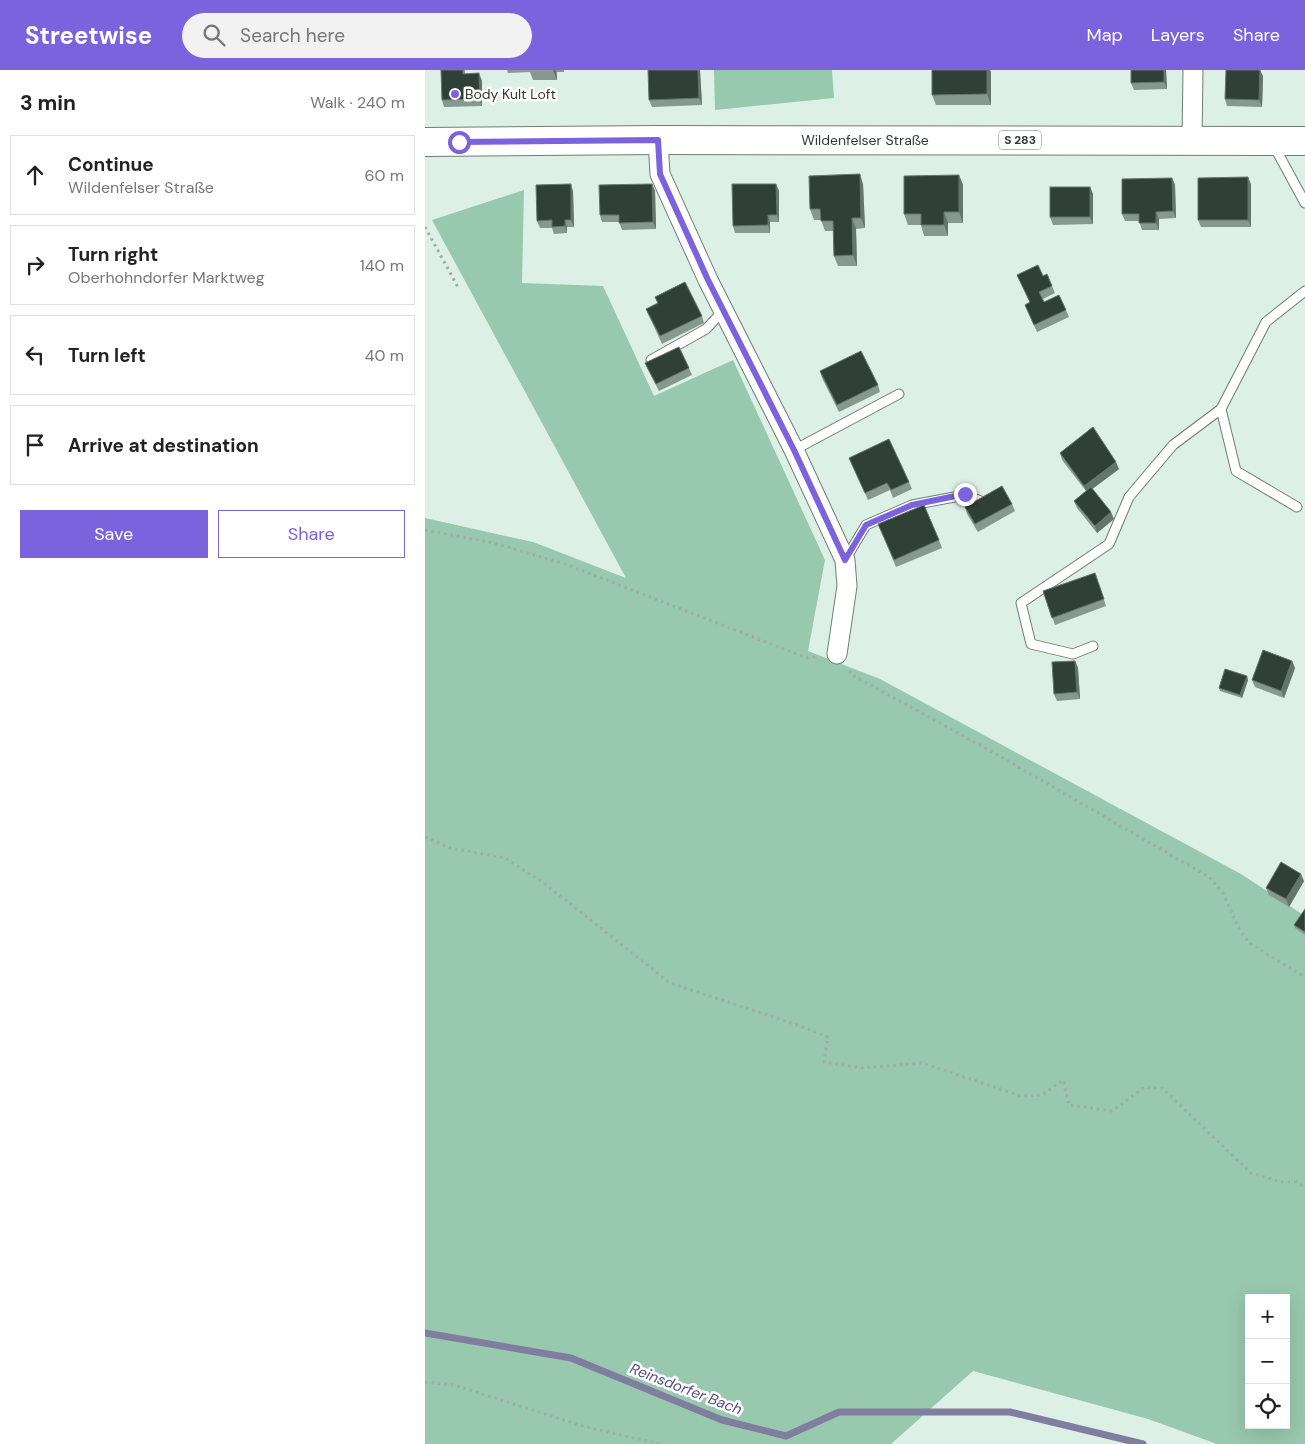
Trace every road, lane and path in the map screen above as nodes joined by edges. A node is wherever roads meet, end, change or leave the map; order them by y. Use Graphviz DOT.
graph roads {
  1 [pos="1193,70"];
  2 [pos="658,140"];
  3 [pos="1192,140"];
  4 [pos="1271,141"];
  5 [pos="1305,141"];
  6 [pos="425,142"];
  7 [pos="1305,203"];
  8 [pos="425,227"];
  9 [pos="459,289"];
  10 [pos="1305,291"];
  11 [pos="724,310"];
  12 [pos="651,360"];
  13 [pos="899,394"];
  14 [pos="1221,409"];
  15 [pos="794,450"];
  16 [pos="983,502"];
  17 [pos="1297,507"];
  18 [pos="425,530"];
  19 [pos="845,560"];
  20 [pos="1093,646"];
  21 [pos="837,654"];
  22 [pos="807,658"];
  23 [pos="852,675"];
  24 [pos="425,837"];
  25 [pos="1305,977"];
  26 [pos="1305,1188"];
  27 [pos="425,1382"];
  28 [pos="660,1444"];
  1 -- 3 [label="street"];
  2 -- 3 [label="main road, Wildenfelser Straße / S 283"];
  2 -- 6 [label="main road, Wildenfelser Straße / S 283"];
  2 -- 11 [label="street"];
  3 -- 4 [label="main road, Wildenfelser Straße / S 283"];
  4 -- 5 [label="main road, Wildenfelser Straße / S 283"];
  4 -- 7 [label="lane"];
  8 -- 9 [label="path"];
  10 -- 14 [label="lane"];
  11 -- 12 [label="lane"];
  11 -- 15 [label="street"];
  13 -- 15 [label="lane"];
  14 -- 17 [label="lane"];
  14 -- 20 [label="lane"];
  15 -- 19 [label="street"];
  16 -- 19 [label="lane"];
  18 -- 22 [label="path"];
  19 -- 21 [label="street"];
  23 -- 25 [label="path"];
  24 -- 26 [label="path"];
  27 -- 28 [label="path"];
}
